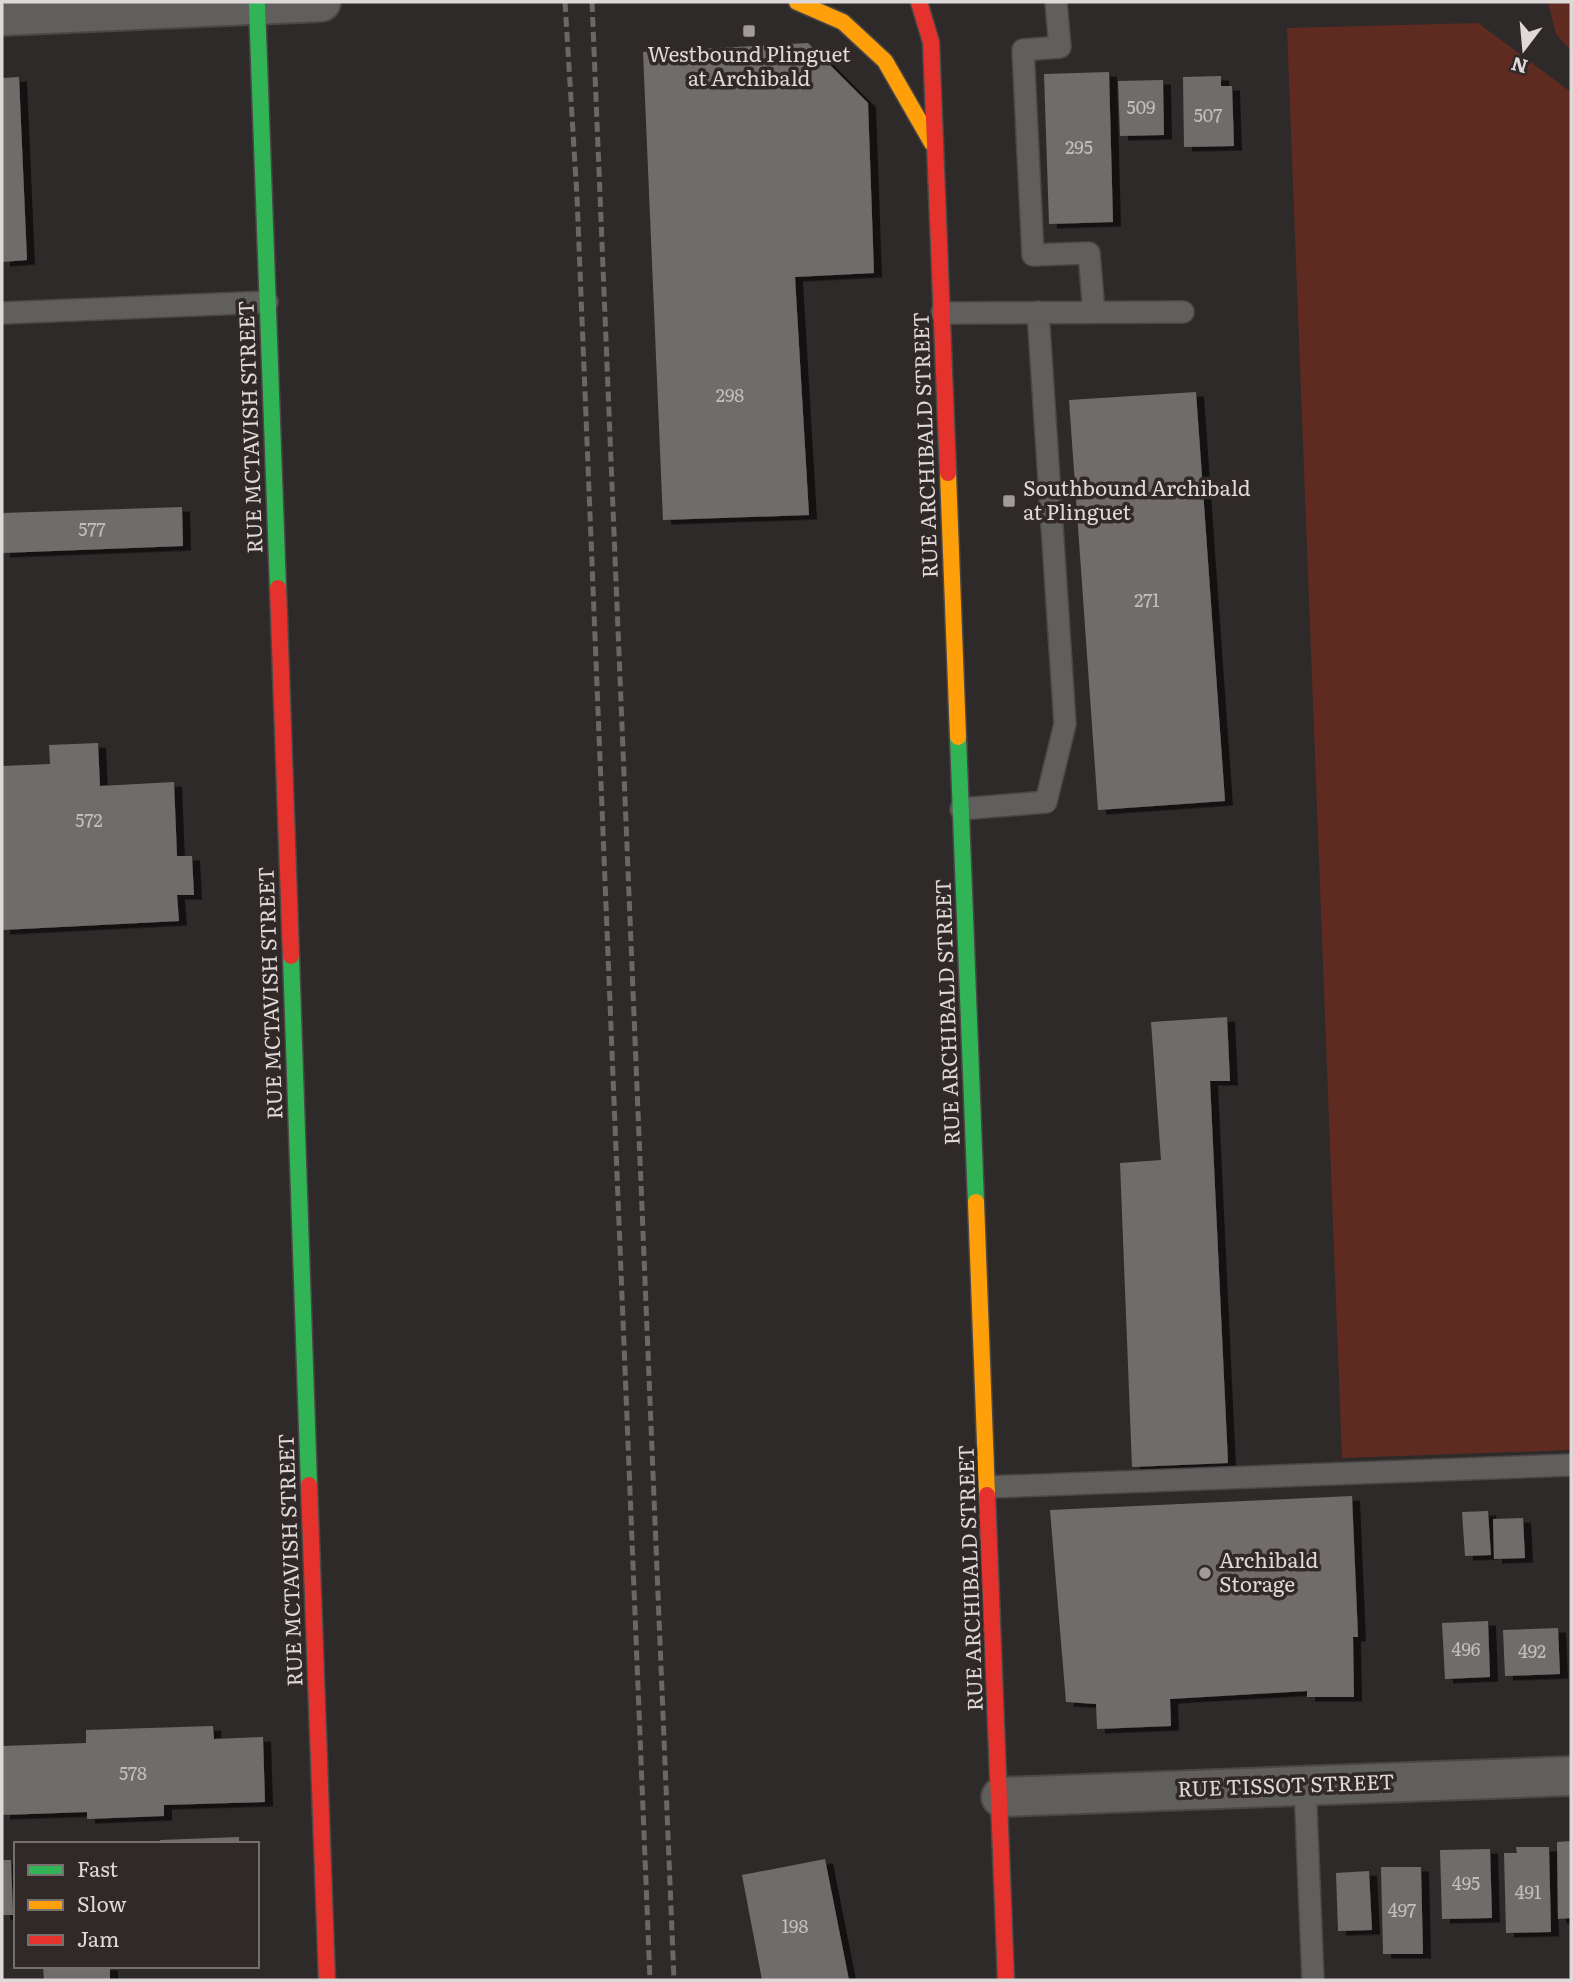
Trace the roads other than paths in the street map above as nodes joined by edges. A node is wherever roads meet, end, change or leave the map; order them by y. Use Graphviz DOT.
graph roads {
  1 [pos="321,2"];
  2 [pos="797,2"];
  3 [pos="919,2"];
  4 [pos="1056,2"];
  5 [pos="257,5"];
  6 [pos="939,15"];
  7 [pos="2,16"];
  8 [pos="931,42"];
  9 [pos="935,148"];
  10 [pos="267,302"];
  11 [pos="1038,312"];
  12 [pos="1094,312"];
  13 [pos="1183,312"];
  14 [pos="2,313"];
  15 [pos="942,313"];
  16 [pos="961,809"];
  17 [pos="1571,1465"];
  18 [pos="988,1488"];
  19 [pos="1571,1776"];
  20 [pos="1305,1785"];
  21 [pos="1001,1797"];
  22 [pos="327,1980"];
  23 [pos="1006,1980"];
  24 [pos="1313,1980"];
  1 -- 5 [label="street"];
  2 -- 9 [label="main road"];
  3 -- 8 [label="main road, RUE ARCHIBALD STREET"];
  4 -- 12 [label="lane"];
  5 -- 7 [label="street"];
  5 -- 10 [label="main road, RUE MCTAVISH STREET"];
  6 -- 8 [label="main road, RUE ARCHIBALD STREET"];
  8 -- 9 [label="main road, RUE ARCHIBALD STREET"];
  9 -- 15 [label="main road, RUE ARCHIBALD STREET"];
  10 -- 14 [label="lane"];
  10 -- 22 [label="main road, RUE MCTAVISH STREET"];
  11 -- 12 [label="lane"];
  11 -- 15 [label="lane"];
  11 -- 16 [label="lane"];
  12 -- 13 [label="lane"];
  15 -- 16 [label="main road, RUE ARCHIBALD STREET"];
  16 -- 18 [label="main road, RUE ARCHIBALD STREET"];
  17 -- 18 [label="lane"];
  18 -- 21 [label="main road, RUE ARCHIBALD STREET"];
  19 -- 20 [label="street, RUE TISSOT STREET"];
  20 -- 21 [label="street, RUE TISSOT STREET"];
  20 -- 24 [label="lane"];
  21 -- 23 [label="main road, RUE ARCHIBALD STREET"];
}
